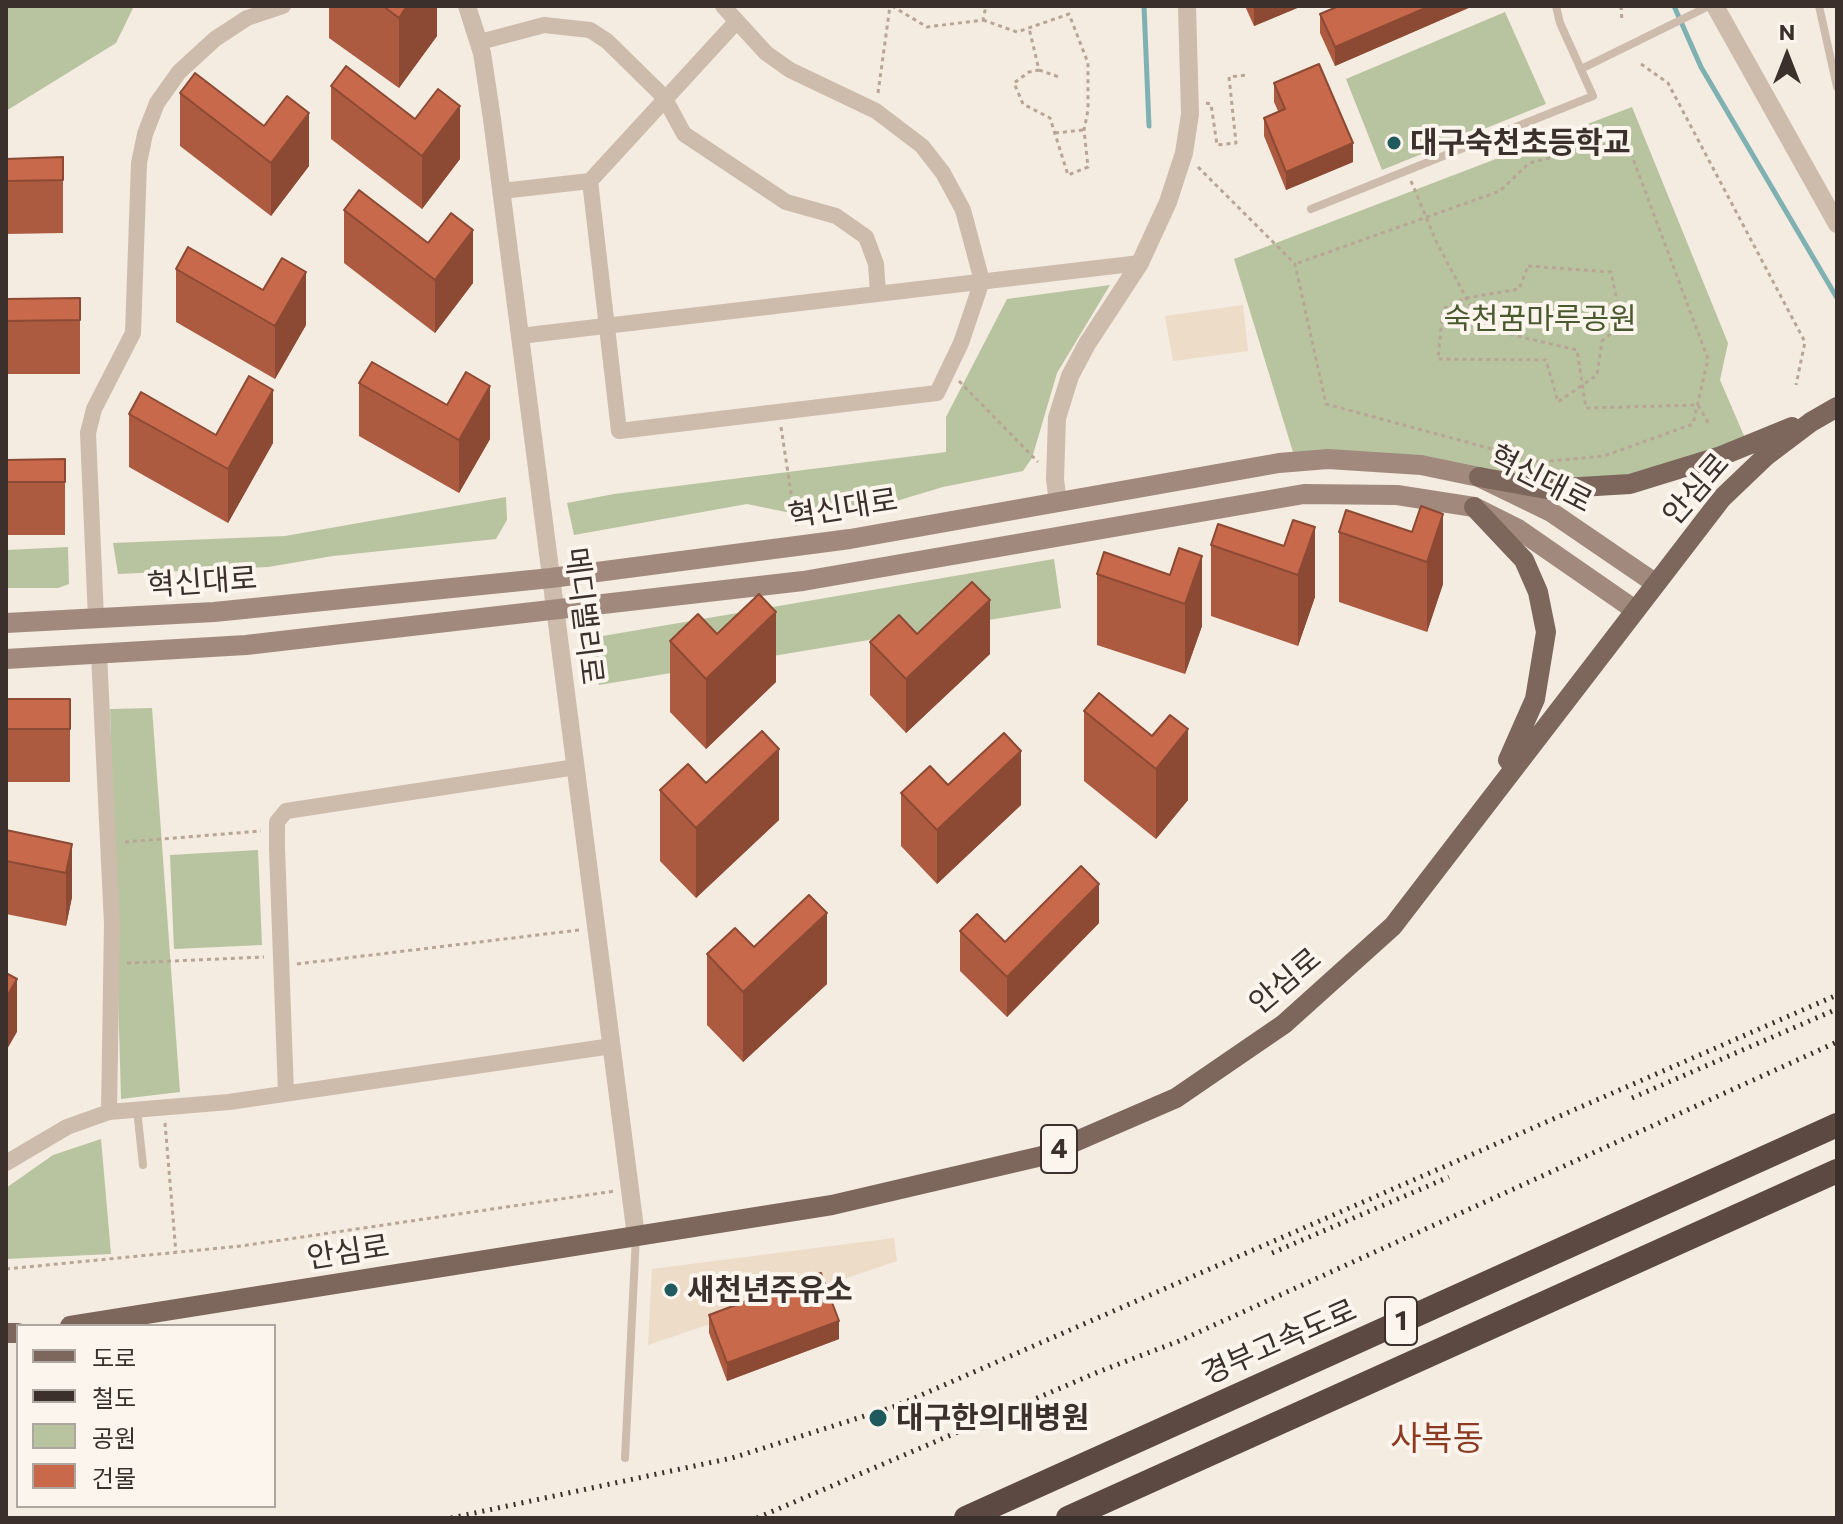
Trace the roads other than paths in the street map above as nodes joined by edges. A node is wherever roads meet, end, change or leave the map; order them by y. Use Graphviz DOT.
graph roads {
  1 [pos="283,6"];
  2 [pos="467,6"];
  3 [pos="723,6"];
  4 [pos="1187,6"];
  5 [pos="1556,6"];
  6 [pos="1709,6"];
  7 [pos="1715,6"];
  8 [pos="1819,6"];
  9 [pos="737,21"];
  10 [pos="480,42"];
  11 [pos="1581,69"];
  12 [pos="1837,87"];
  13 [pos="664,97"];
  14 [pos="590,181"];
  15 [pos="502,191"];
  16 [pos="1311,209"];
  17 [pos="1837,224"];
  18 [pos="1140,263"];
  19 [pos="982,281"];
  20 [pos="878,293"];
  21 [pos="605,325"];
  22 [pos="520,336"];
  23 [pos="1831,410"];
  24 [pos="1479,477"];
  25 [pos="1058,503"];
  26 [pos="1474,507"];
  27 [pos="551,578"];
  28 [pos="1655,583"];
  29 [pos="1635,610"];
  30 [pos="556,611"];
  31 [pos="96,619"];
  32 [pos="6,623"];
  33 [pos="99,654"];
  34 [pos="6,659"];
  35 [pos="576,767"];
  36 [pos="1487,803"];
  37 [pos="612,1046"];
  38 [pos="286,1093"];
  39 [pos="137,1109"];
  40 [pos="109,1112"];
  41 [pos="1837,1125"];
  42 [pos="6,1163"];
  43 [pos="143,1165"];
  44 [pos="1837,1171"];
  45 [pos="636,1236"];
  46 [pos="83,1324"];
  47 [pos="625,1458"];
  48 [pos="966,1518"];
  49 [pos="1068,1518"];
  1 -- 31 [label="street"];
  2 -- 10 [label="street, 메디밸리로"];
  3 -- 9 [label="street"];
  4 -- 18 [label="street"];
  5 -- 11 [label="lane"];
  6 -- 11 [label="lane, bridge"];
  7 -- 17 [label="street"];
  8 -- 12 [label="lane"];
  9 -- 13 [label="street"];
  9 -- 19 [label="street"];
  10 -- 13 [label="street"];
  10 -- 15 [label="street, 메디밸리로"];
  11 -- 16 [label="lane"];
  13 -- 14 [label="street"];
  13 -- 20 [label="street"];
  14 -- 15 [label="street"];
  14 -- 21 [label="street"];
  15 -- 22 [label="street, 메디밸리로"];
  18 -- 19 [label="street"];
  18 -- 25 [label="street"];
  19 -- 20 [label="street"];
  19 -- 21 [label="street"];
  20 -- 21 [label="street"];
  21 -- 22 [label="street"];
  22 -- 27 [label="street, 메디밸리로"];
  23 -- 24 [label="main road"];
  23 -- 28 [label="main road, 안심로 / 4"];
  24 -- 25 [label="main road, 혁신대로"];
  24 -- 28 [label="main road, 혁신대로"];
  25 -- 27 [label="main road, 혁신대로"];
  26 -- 29 [label="main road"];
  26 -- 30 [label="main road"];
  26 -- 36 [label="main road"];
  27 -- 30 [label="street, 메디밸리로"];
  27 -- 31 [label="main road, 혁신대로"];
  28 -- 29 [label="main road, 안심로 / 4"];
  29 -- 36 [label="main road, 안심로 / 4"];
  30 -- 33 [label="main road"];
  30 -- 35 [label="street, 메디밸리로"];
  31 -- 32 [label="main road, 혁신대로"];
  33 -- 34 [label="main road"];
  33 -- 40 [label="street"];
  35 -- 37 [label="street, 메디밸리로"];
  35 -- 38 [label="street"];
  36 -- 45 [label="main road, 안심로 / 4"];
  37 -- 38 [label="street"];
  37 -- 45 [label="street, 메디밸리로"];
  38 -- 39 [label="street"];
  39 -- 40 [label="street"];
  39 -- 43 [label="lane"];
  40 -- 42 [label="street"];
  41 -- 48 [label="highway, 경부고속도로 / 1"];
  44 -- 49 [label="highway, 1"];
  45 -- 46 [label="main road, 안심로 / 4"];
  45 -- 47 [label="lane"];
}
